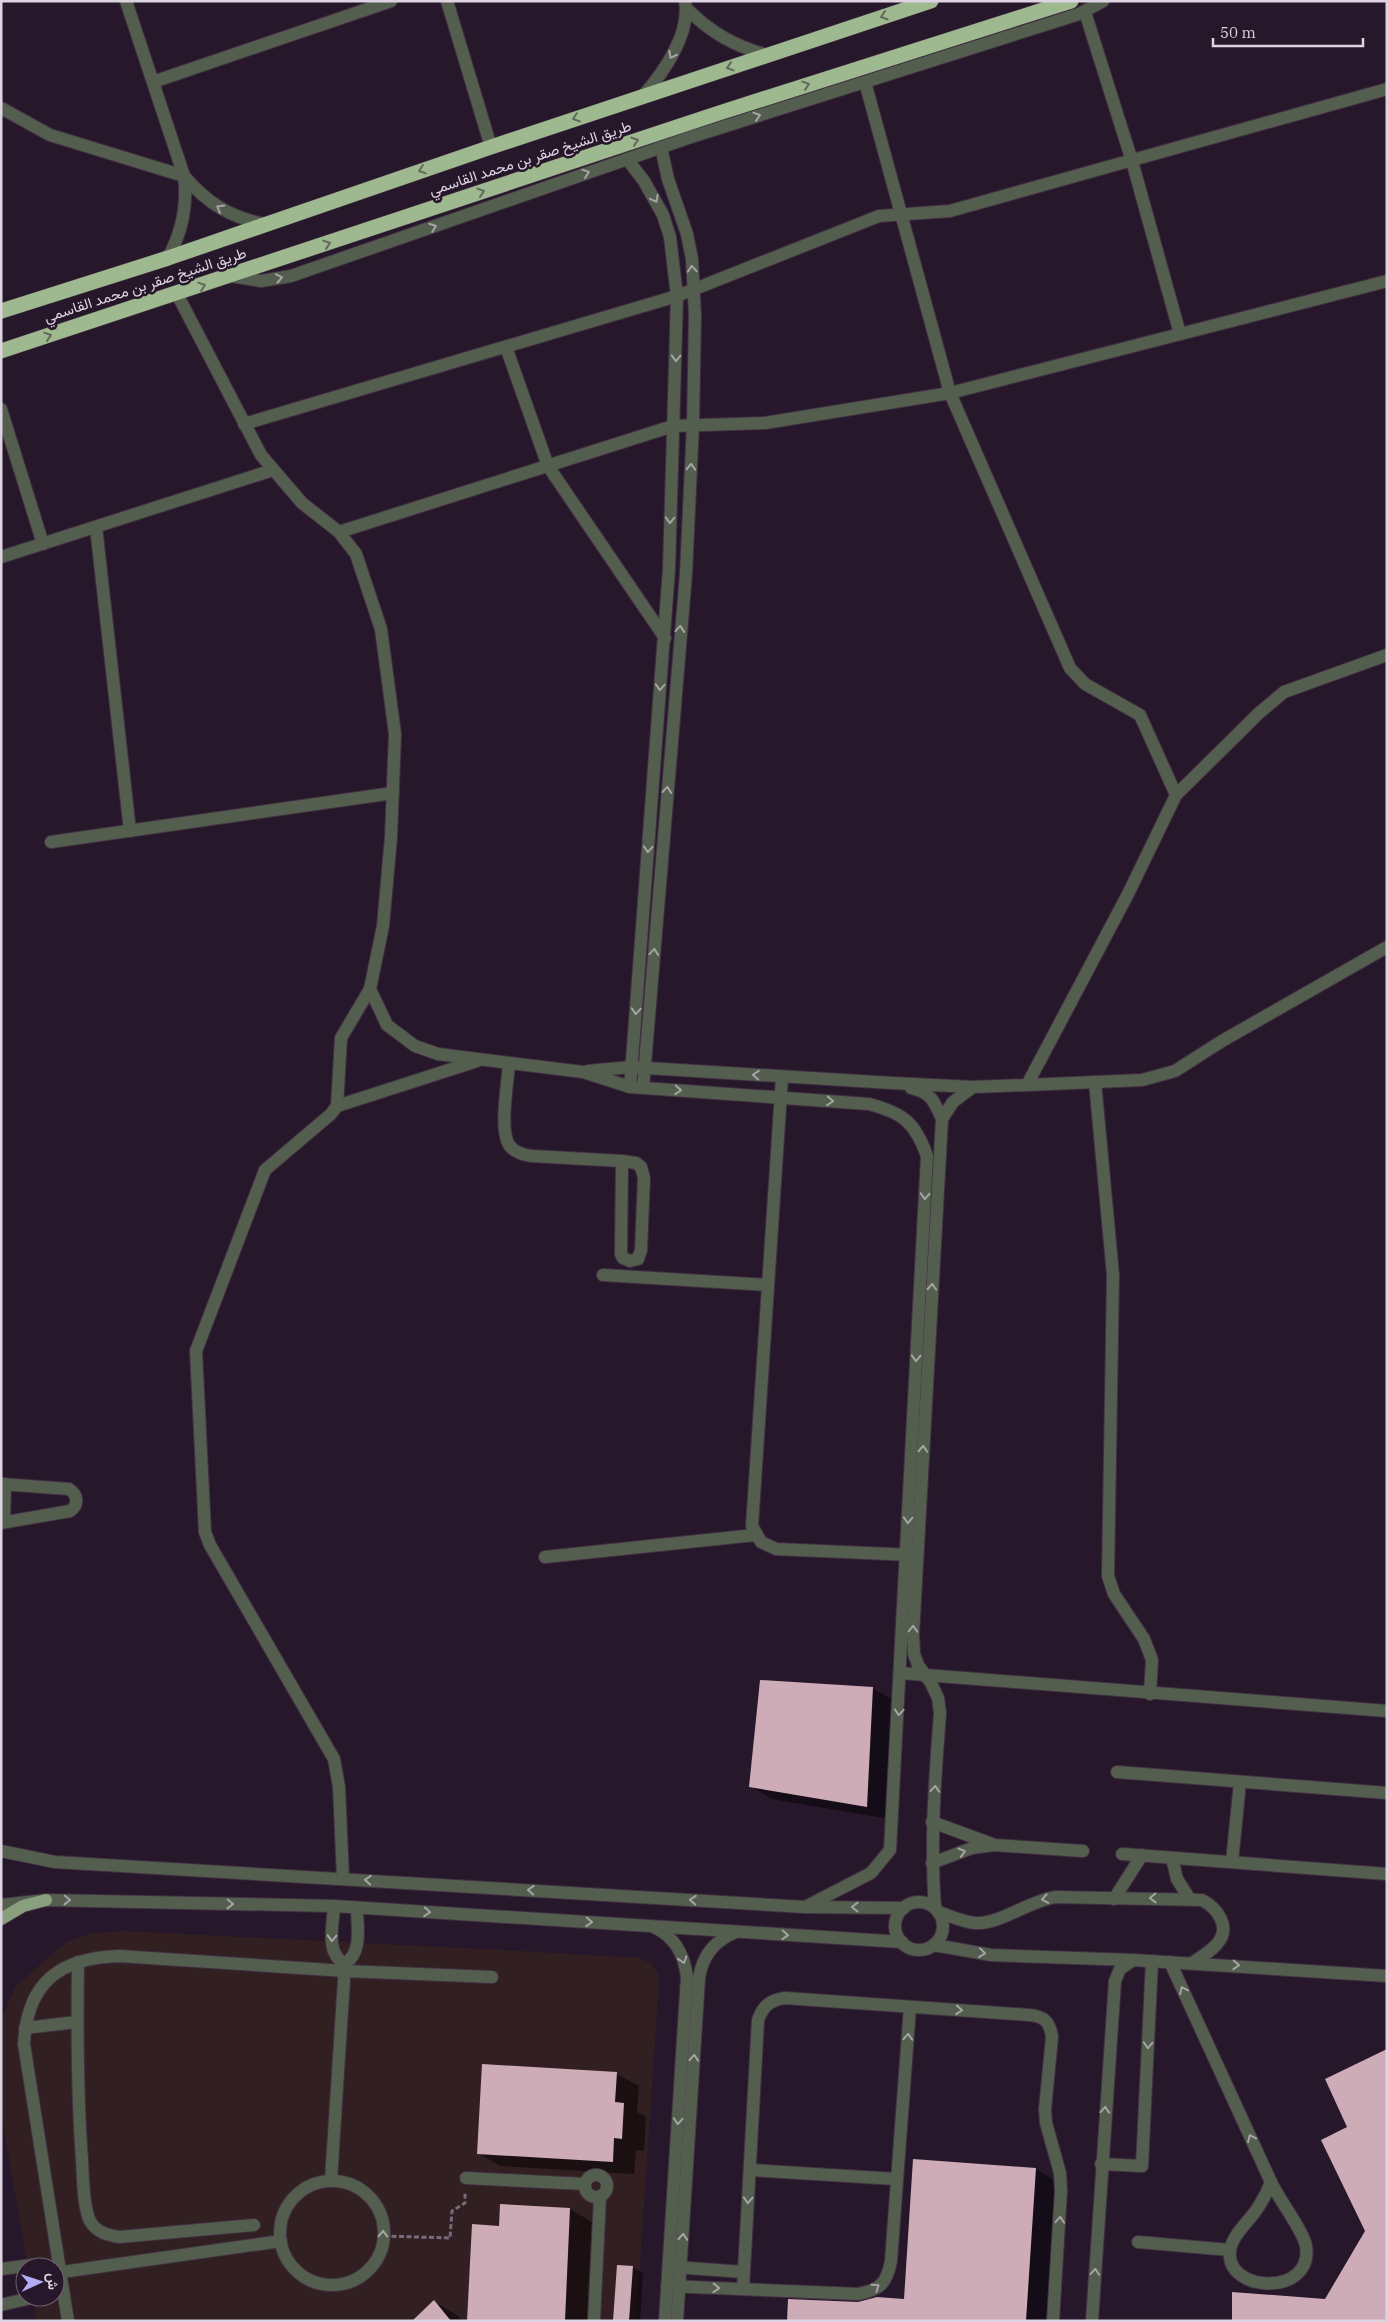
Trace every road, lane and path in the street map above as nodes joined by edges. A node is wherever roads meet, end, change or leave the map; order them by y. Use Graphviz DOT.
graph roads {
  1 [pos="126,1"];
  2 [pos="391,1"];
  3 [pos="447,1"];
  4 [pos="1071,1"];
  5 [pos="1103,1"];
  6 [pos="926,2"];
  7 [pos="686,5"];
  8 [pos="1085,12"];
  9 [pos="767,55"];
  10 [pos="153,82"];
  11 [pos="865,82"];
  12 [pos="1387,90"];
  13 [pos="642,96"];
  14 [pos="1,108"];
  15 [pos="491,147"];
  16 [pos="661,147"];
  17 [pos="626,160"];
  18 [pos="1132,161"];
  19 [pos="184,176"];
  20 [pos="901,214"];
  21 [pos="265,224"];
  22 [pos="168,258"];
  23 [pos="231,276"];
  24 [pos="1387,280"];
  25 [pos="694,290"];
  26 [pos="177,294"];
  27 [pos="677,296"];
  28 [pos="1,312"];
  29 [pos="1180,334"];
  30 [pos="506,347"];
  31 [pos="1,351"];
  32 [pos="950,392"];
  33 [pos="1,409"];
  34 [pos="244,424"];
  35 [pos="693,424"];
  36 [pos="673,426"];
  37 [pos="548,466"];
  38 [pos="274,470"];
  39 [pos="96,527"];
  40 [pos="339,532"];
  41 [pos="43,544"];
  42 [pos="1,557"];
  43 [pos="664,636"];
  44 [pos="678,651"];
  45 [pos="1387,655"];
  46 [pos="393,793"];
  47 [pos="1176,795"];
  48 [pos="130,831"];
  49 [pos="50,842"];
  50 [pos="1387,947"];
  51 [pos="370,989"];
  52 [pos="482,1060"];
  53 [pos="509,1063"];
  54 [pos="631,1067"];
  55 [pos="645,1068"];
  56 [pos="583,1072"];
  57 [pos="782,1076"];
  58 [pos="1095,1082"];
  59 [pos="892,1084"];
  60 [pos="1027,1085"];
  61 [pos="630,1087"];
  62 [pos="973,1087"];
  63 [pos="643,1088"];
  64 [pos="781,1097"];
  65 [pos="336,1106"];
  66 [pos="942,1119"];
  67 [pos="622,1161"];
  68 [pos="604,1275"];
  69 [pos="768,1285"];
  70 [pos="3,1484"];
  71 [pos="3,1522"];
  72 [pos="755,1535"];
  73 [pos="911,1555"];
  74 [pos="545,1557"];
  75 [pos="900,1673"];
  76 [pos="924,1675"];
  77 [pos="1150,1694"];
  78 [pos="1387,1711"];
  79 [pos="1117,1772"];
  80 [pos="1240,1782"];
  81 [pos="1387,1793"];
  82 [pos="932,1822"];
  83 [pos="994,1845"];
  84 [pos="1,1851"];
  85 [pos="1083,1851"];
  86 [pos="1122,1854"];
  87 [pos="1142,1855"];
  88 [pos="1172,1858"];
  89 [pos="1232,1862"];
  90 [pos="932,1863"];
  91 [pos="1387,1874"];
  92 [pos="343,1878"];
  93 [pos="1189,1898"];
  94 [pos="1114,1899"];
  95 [pos="46,1900"];
  96 [pos="1,1905"];
  97 [pos="334,1906"];
  98 [pos="805,1907"];
  99 [pos="358,1908"];
  100 [pos="904,1908"];
  101 [pos="937,1910"];
  102 [pos="1,1919"];
  103 [pos="651,1926"];
  104 [pos="736,1932"];
  105 [pos="902,1942"];
  106 [pos="934,1945"];
  107 [pos="1133,1960"];
  108 [pos="1152,1961"];
  109 [pos="78,1962"];
  110 [pos="1170,1962"];
  111 [pos="1192,1963"];
  112 [pos="345,1967"];
  113 [pos="1387,1976"];
  114 [pos="492,1977"];
  115 [pos="910,2006"];
  116 [pos="77,2022"];
  117 [pos="25,2028"];
  118 [pos="1101,2164"];
  119 [pos="750,2170"];
  120 [pos="466,2178"];
  121 [pos="896,2179"];
  122 [pos="331,2180"];
  123 [pos="1271,2182"];
  124 [pos="585,2184"];
  125 [pos="600,2197"];
  126 [pos="254,2225"];
  127 [pos="384,2236"];
  128 [pos="281,2242"];
  129 [pos="1138,2242"];
  130 [pos="1230,2250"];
  131 [pos="56,2257"];
  132 [pos="15,2267"];
  133 [pos="675,2267"];
  134 [pos="1,2269"];
  135 [pos="65,2271"];
  136 [pos="744,2272"];
  137 [pos="673,2286"];
  138 [pos="743,2289"];
  139 [pos="15,2302"];
  140 [pos="1,2305"];
  141 [pos="65,2306"];
  142 [pos="68,2321"];
  143 [pos="594,2321"];
  144 [pos="665,2321"];
  145 [pos="677,2321"];
  146 [pos="1052,2321"];
  147 [pos="1092,2321"];
  1 -- 10 [label="street"];
  2 -- 10 [label="street"];
  3 -- 15 [label="street"];
  23 -- 4 [label="highway, طريق الشيخ صقر بن محمد القاسمي, one-way"];
  5 -- 8 [label="street"];
  6 -- 9 [label="highway, طريق الشيخ صقر بن محمد القاسمي, one-way"];
  7 -- 9 [label="street"];
  7 -- 13 [label="street, one-way"];
  8 -- 11 [label="street"];
  8 -- 18 [label="street"];
  9 -- 13 [label="highway, طريق الشيخ صقر بن محمد القاسمي, one-way"];
  10 -- 19 [label="street"];
  16 -- 11 [label="street, one-way"];
  11 -- 20 [label="street"];
  12 -- 18 [label="street"];
  13 -- 15 [label="highway, طريق الشيخ صقر بن محمد القاسمي, one-way"];
  14 -- 19 [label="street"];
  15 -- 21 [label="highway, طريق الشيخ صقر بن محمد القاسمي, one-way"];
  16 -- 17 [label="street"];
  25 -- 16 [label="street, one-way"];
  23 -- 17 [label="street, one-way"];
  17 -- 27 [label="street, one-way"];
  18 -- 20 [label="street"];
  18 -- 29 [label="street"];
  21 -- 19 [label="street, one-way"];
  19 -- 22 [label="street"];
  20 -- 25 [label="street"];
  20 -- 32 [label="street"];
  21 -- 22 [label="highway, طريق الشيخ صقر بن محمد القاسمي"];
  22 -- 28 [label="highway, طريق الشيخ صقر بن محمد القاسمي"];
  26 -- 23 [label="highway, طريق الشيخ صقر بن محمد القاسمي, one-way"];
  24 -- 29 [label="street"];
  25 -- 27 [label="street"];
  25 -- 35 [label="street"];
  31 -- 26 [label="highway, طريق الشيخ صقر بن محمد القاسمي, one-way"];
  26 -- 34 [label="street"];
  27 -- 30 [label="street"];
  27 -- 36 [label="street, one-way"];
  29 -- 32 [label="street"];
  30 -- 34 [label="street"];
  30 -- 37 [label="street"];
  32 -- 35 [label="street"];
  32 -- 47 [label="street"];
  33 -- 41 [label="street"];
  34 -- 38 [label="street"];
  35 -- 36 [label="street"];
  44 -- 35 [label="street, one-way"];
  36 -- 37 [label="street"];
  36 -- 43 [label="street, one-way"];
  37 -- 40 [label="street"];
  37 -- 43 [label="street"];
  38 -- 39 [label="street"];
  38 -- 40 [label="street"];
  39 -- 41 [label="street"];
  39 -- 48 [label="street"];
  40 -- 46 [label="street"];
  41 -- 42 [label="street"];
  43 -- 44 [label="street"];
  43 -- 54 [label="street, one-way"];
  55 -- 44 [label="street, one-way"];
  45 -- 47 [label="street"];
  46 -- 48 [label="street"];
  46 -- 51 [label="street"];
  47 -- 60 [label="street"];
  48 -- 49 [label="street"];
  50 -- 58 [label="street"];
  51 -- 52 [label="street"];
  51 -- 65 [label="street"];
  52 -- 53 [label="street"];
  52 -- 65 [label="street"];
  53 -- 56 [label="street"];
  53 -- 67 [label="street"];
  54 -- 55 [label="street"];
  54 -- 56 [label="street"];
  54 -- 61 [label="street"];
  57 -- 55 [label="street, one-way"];
  55 -- 63 [label="street"];
  56 -- 61 [label="street"];
  57 -- 59 [label="street"];
  57 -- 64 [label="street"];
  58 -- 60 [label="street"];
  58 -- 77 [label="street"];
  59 -- 62 [label="street"];
  59 -- 66 [label="street"];
  60 -- 62 [label="street"];
  61 -- 63 [label="street"];
  62 -- 66 [label="street"];
  63 -- 64 [label="street, one-way"];
  64 -- 69 [label="street"];
  64 -- 73 [label="street, one-way"];
  65 -- 92 [label="street"];
  73 -- 66 [label="street, one-way"];
  67 -- 67 [label="street"];
  68 -- 69 [label="street"];
  69 -- 72 [label="street"];
  70 -- 71 [label="street"];
  70 -- 71 [label="street"];
  72 -- 73 [label="street"];
  72 -- 74 [label="street"];
  73 -- 75 [label="street"];
  76 -- 73 [label="street, one-way"];
  75 -- 76 [label="street"];
  75 -- 98 [label="street, one-way"];
  76 -- 77 [label="street"];
  82 -- 76 [label="street, one-way"];
  77 -- 78 [label="street"];
  79 -- 80 [label="street"];
  80 -- 81 [label="street"];
  80 -- 89 [label="street"];
  82 -- 83 [label="street"];
  82 -- 90 [label="street"];
  83 -- 85 [label="street"];
  90 -- 83 [label="street, one-way"];
  84 -- 92 [label="street"];
  86 -- 87 [label="street"];
  87 -- 88 [label="street"];
  87 -- 94 [label="street"];
  88 -- 89 [label="street"];
  88 -- 93 [label="street"];
  89 -- 91 [label="street"];
  90 -- 101 [label="street"];
  98 -- 92 [label="street, one-way"];
  93 -- 94 [label="street, one-way"];
  93 -- 111 [label="street"];
  94 -- 101 [label="street, one-way"];
  95 -- 96 [label="street"];
  95 -- 97 [label="street, one-way"];
  95 -- 102 [label="main road"];
  97 -- 99 [label="street"];
  97 -- 112 [label="street, one-way"];
  100 -- 98 [label="street, one-way"];
  99 -- 103 [label="street, one-way"];
  99 -- 112 [label="street"];
  100 -- 101 [label="street"];
  100 -- 105 [label="street"];
  101 -- 106 [label="street"];
  103 -- 104 [label="street"];
  103 -- 133 [label="street, one-way"];
  104 -- 105 [label="street, one-way"];
  133 -- 104 [label="street, one-way"];
  105 -- 106 [label="street"];
  106 -- 107 [label="street, one-way"];
  107 -- 108 [label="street"];
  118 -- 107 [label="street, one-way"];
  108 -- 110 [label="street"];
  108 -- 118 [label="street, one-way"];
  109 -- 112 [label="street"];
  109 -- 116 [label="street"];
  109 -- 117 [label="street"];
  110 -- 111 [label="street"];
  123 -- 110 [label="street, one-way"];
  111 -- 113 [label="street, one-way"];
  112 -- 114 [label="street"];
  112 -- 122 [label="street"];
  115 -- 119 [label="street"];
  121 -- 115 [label="street, one-way"];
  115 -- 146 [label="street"];
  116 -- 117 [label="street"];
  116 -- 126 [label="street"];
  117 -- 131 [label="street"];
  147 -- 118 [label="street, one-way"];
  119 -- 121 [label="street"];
  119 -- 136 [label="street, one-way"];
  120 -- 124 [label="street"];
  120 -- 127 [label="path"];
  138 -- 121 [label="street, one-way"];
  127 -- 122 [label="street, one-way"];
  122 -- 128 [label="street"];
  123 -- 130 [label="street"];
  123 -- 130 [label="street"];
  124 -- 125 [label="street"];
  124 -- 125 [label="street"];
  125 -- 143 [label="street"];
  127 -- 128 [label="street"];
  128 -- 135 [label="street"];
  129 -- 130 [label="street"];
  132 -- 134 [label="street"];
  133 -- 136 [label="street"];
  133 -- 137 [label="street"];
  136 -- 138 [label="street"];
  137 -- 138 [label="street, one-way"];
  137 -- 144 [label="street"];
  137 -- 145 [label="street"];
  139 -- 140 [label="street"];
  141 -- 142 [label="street"];
}
